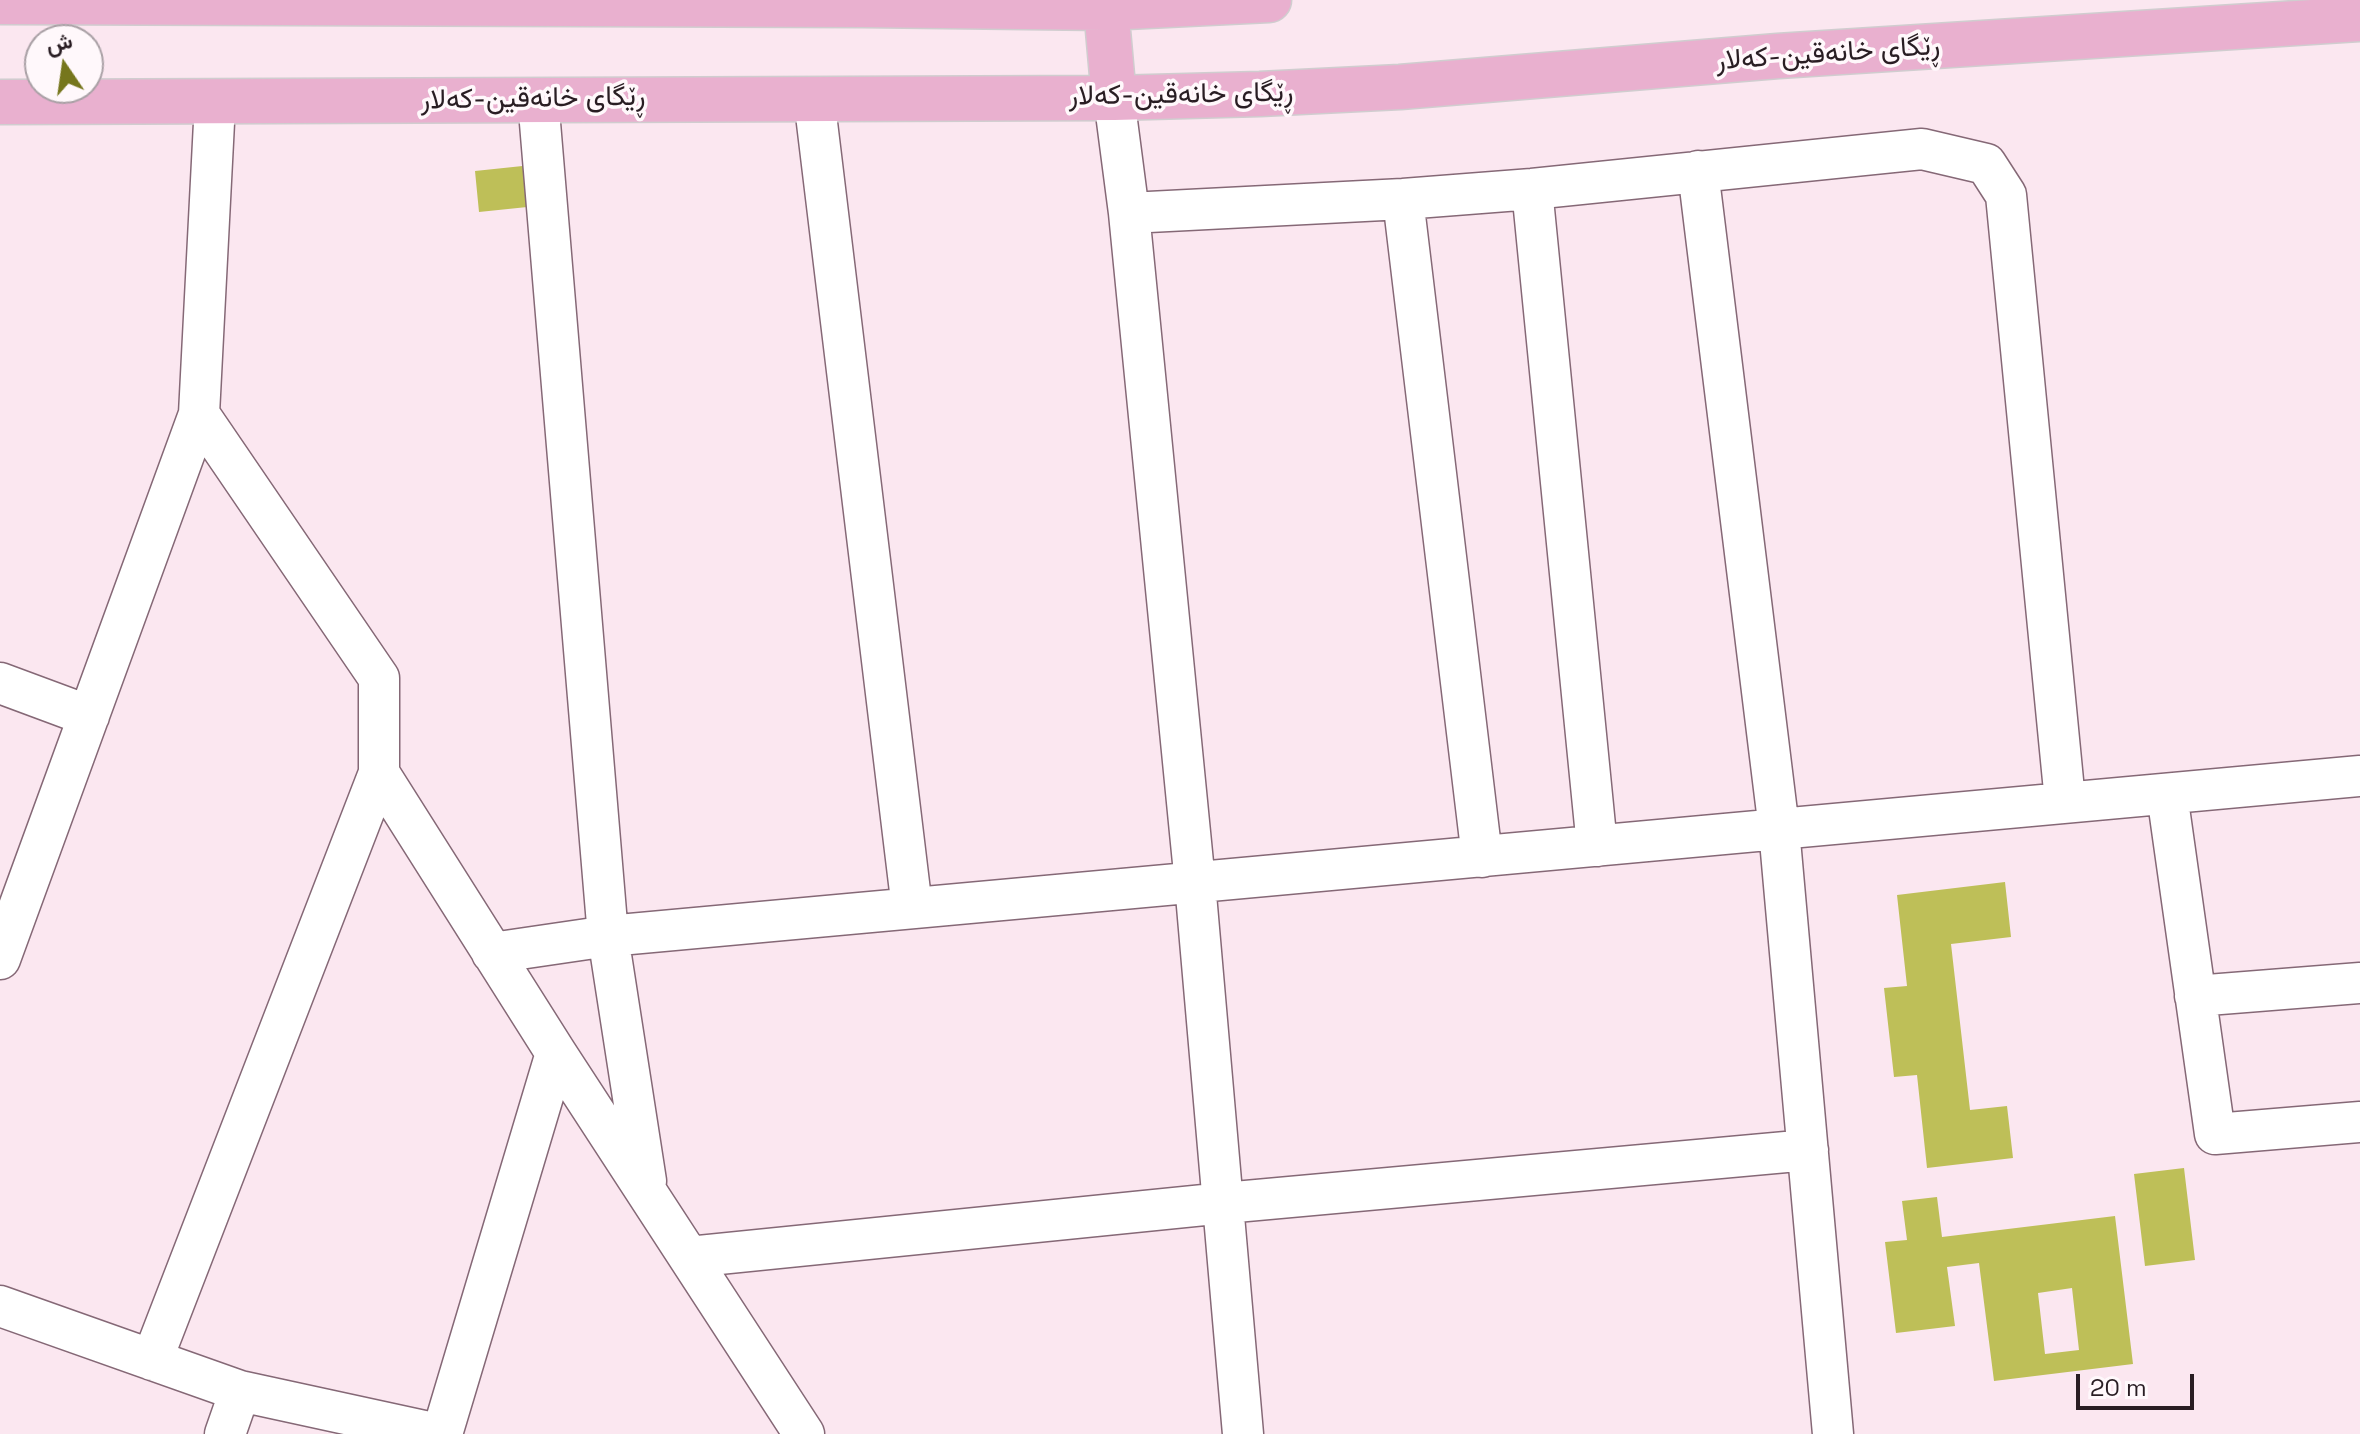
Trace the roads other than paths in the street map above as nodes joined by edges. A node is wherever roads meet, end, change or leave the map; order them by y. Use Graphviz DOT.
graph roads {
  1 [pos="1269,0"];
  2 [pos="0,2"];
  3 [pos="1106,8"];
  4 [pos="2360,19"];
  5 [pos="814,98"];
  6 [pos="1114,98"];
  7 [pos="538,99"];
  8 [pos="0,102"];
  9 [pos="215,103"];
  10 [pos="1698,171"];
  11 [pos="1532,189"];
  12 [pos="1403,199"];
  13 [pos="1129,213"];
  14 [pos="199,414"];
  15 [pos="0,683"];
  16 [pos="89,716"];
  17 [pos="379,773"];
  18 [pos="2360,776"];
  19 [pos="2167,794"];
  20 [pos="2065,801"];
  21 [pos="1779,829"];
  22 [pos="1597,846"];
  23 [pos="1482,857"];
  24 [pos="1195,883"];
  25 [pos="912,908"];
  26 [pos="608,936"];
  27 [pos="492,953"];
  28 [pos="0,959"];
  29 [pos="2360,983"];
  30 [pos="2195,996"];
  31 [pos="556,1053"];
  32 [pos="2360,1122"];
  33 [pos="1808,1150"];
  34 [pos="648,1194"];
  35 [pos="1224,1203"];
  36 [pos="689,1257"];
  37 [pos="0,1306"];
  38 [pos="152,1360"];
  39 [pos="240,1391"];
  40 [pos="225,1434"];
  41 [pos="440,1434"];
  42 [pos="804,1434"];
  43 [pos="1243,1434"];
  44 [pos="1833,1434"];
  1 -- 3 [label="main road"];
  2 -- 3 [label="main road"];
  3 -- 6 [label="main road"];
  4 -- 6 [label="main road, ڕێگای خانەقین-کەلار"];
  5 -- 6 [label="main road, ڕێگای خانەقین-کەلار"];
  5 -- 7 [label="main road, ڕێگای خانەقین-کەلار"];
  5 -- 25 [label="street"];
  6 -- 13 [label="street"];
  7 -- 9 [label="main road, ڕێگای خانەقین-کەلار"];
  7 -- 26 [label="street"];
  8 -- 9 [label="main road, ڕێگای خانەقین-کەلار"];
  9 -- 14 [label="street"];
  10 -- 11 [label="street"];
  10 -- 20 [label="street"];
  10 -- 21 [label="street"];
  11 -- 12 [label="street"];
  11 -- 22 [label="street"];
  12 -- 13 [label="street"];
  12 -- 23 [label="street"];
  13 -- 24 [label="street"];
  14 -- 16 [label="street"];
  14 -- 17 [label="street"];
  15 -- 16 [label="street"];
  16 -- 28 [label="street"];
  17 -- 27 [label="street"];
  17 -- 38 [label="street"];
  18 -- 19 [label="street"];
  19 -- 20 [label="street"];
  19 -- 30 [label="street"];
  20 -- 21 [label="street"];
  21 -- 22 [label="street"];
  21 -- 33 [label="street"];
  22 -- 23 [label="street"];
  23 -- 24 [label="street"];
  24 -- 25 [label="street"];
  24 -- 35 [label="street"];
  25 -- 26 [label="street"];
  26 -- 27 [label="street"];
  26 -- 34 [label="street"];
  27 -- 31 [label="street"];
  29 -- 30 [label="street"];
  30 -- 32 [label="street"];
  31 -- 34 [label="street"];
  31 -- 41 [label="street"];
  33 -- 35 [label="street"];
  33 -- 44 [label="street"];
  34 -- 36 [label="street"];
  35 -- 36 [label="street"];
  35 -- 43 [label="street"];
  36 -- 42 [label="street"];
  37 -- 38 [label="street"];
  38 -- 39 [label="street"];
  39 -- 40 [label="street"];
  39 -- 41 [label="street"];
}
